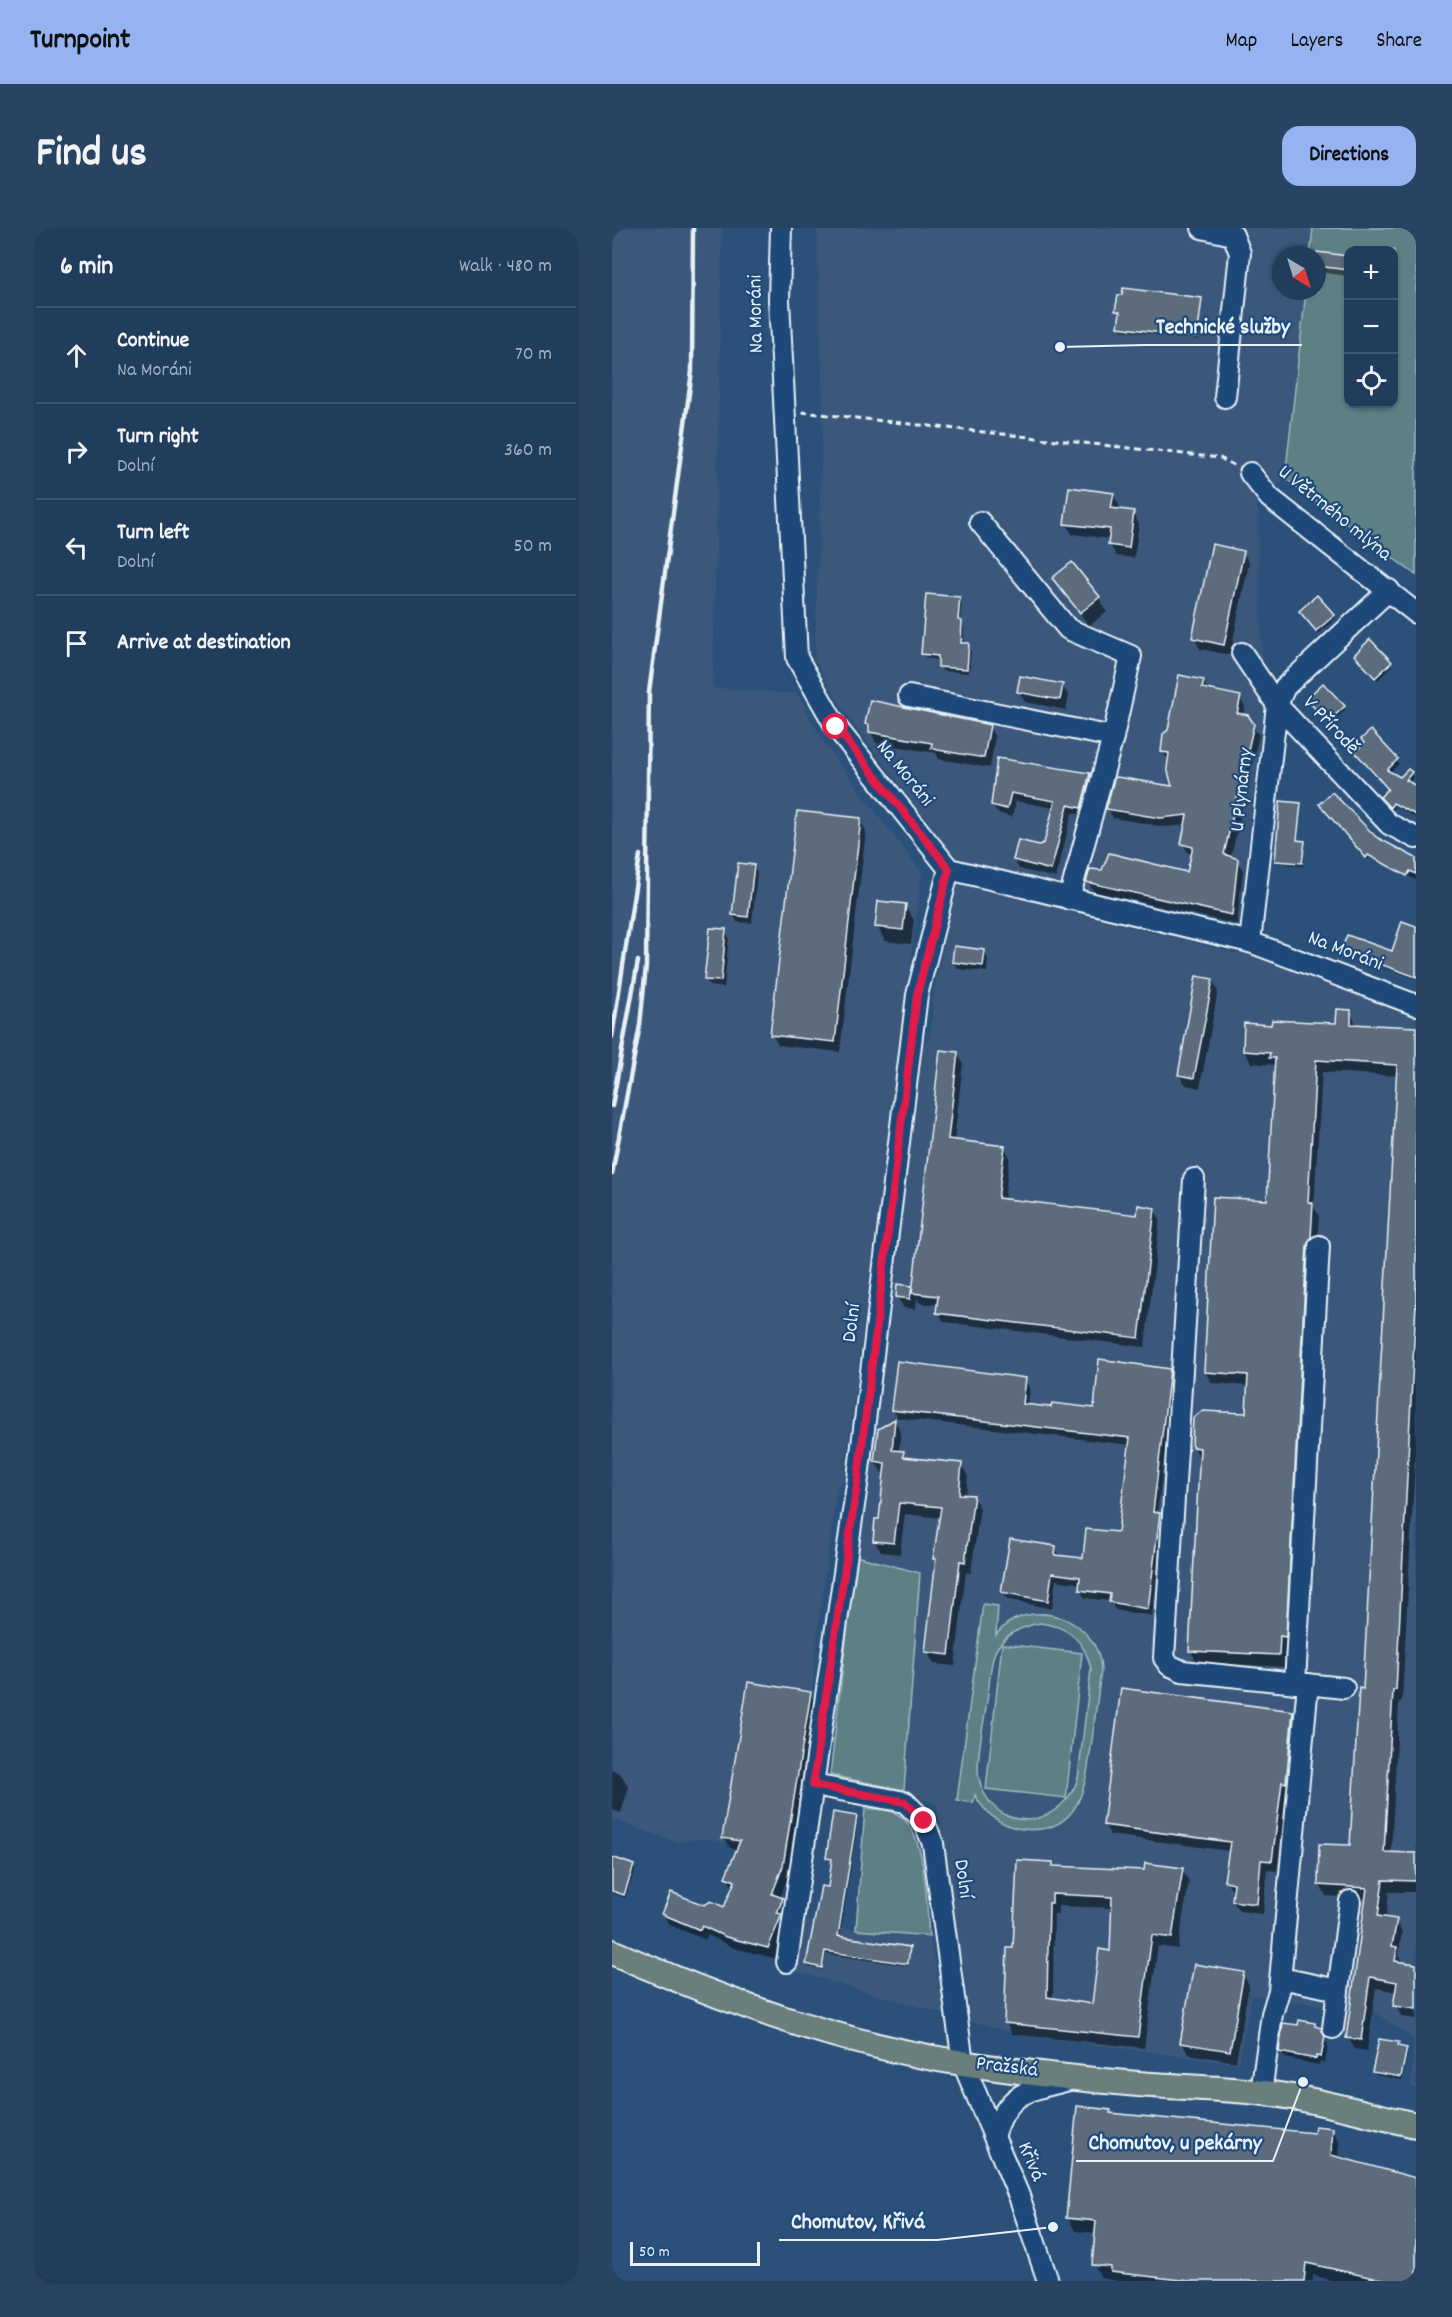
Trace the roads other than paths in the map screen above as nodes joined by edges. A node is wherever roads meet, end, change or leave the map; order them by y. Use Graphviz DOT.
graph roads {
  1 [pos="781,228"];
  2 [pos="1202,228"];
  3 [pos="1225,397"];
  4 [pos="1250,473"];
  5 [pos="980,522"];
  6 [pos="1389,590"];
  7 [pos="1416,613"];
  8 [pos="1242,653"];
  9 [pos="909,696"];
  10 [pos="1277,705"];
  11 [pos="1113,738"];
  12 [pos="1416,838"];
  13 [pos="949,869"];
  14 [pos="1069,899"];
  15 [pos="1250,942"];
  16 [pos="1416,1005"];
  17 [pos="1194,1179"];
  18 [pos="1319,1246"];
  19 [pos="1301,1684"];
  20 [pos="1344,1688"];
  21 [pos="813,1785"];
  22 [pos="1350,1901"];
  23 [pos="612,1952"];
  24 [pos="787,1962"];
  25 [pos="1281,1978"];
  26 [pos="1338,1989"];
  27 [pos="1333,2028"];
  28 [pos="963,2063"];
  29 [pos="1081,2077"];
  30 [pos="1261,2093"];
  31 [pos="1416,2125"];
  32 [pos="994,2137"];
  33 [pos="1048,2281"];
  1 -- 13 [label="street, Na Moráni"];
  2 -- 3 [label="street"];
  4 -- 6 [label="street, U Větrného mlýna"];
  5 -- 11 [label="street"];
  6 -- 7 [label="street, U Větrného mlýna"];
  6 -- 10 [label="street, V Přírodě"];
  8 -- 10 [label="street"];
  9 -- 11 [label="street"];
  10 -- 12 [label="street, V Přírodě"];
  10 -- 15 [label="street, U Plynárny"];
  11 -- 14 [label="street"];
  13 -- 14 [label="street, Na Moráni"];
  13 -- 21 [label="street, Dolní"];
  14 -- 15 [label="street, Na Moráni"];
  15 -- 16 [label="street, Na Moráni"];
  17 -- 19 [label="street"];
  18 -- 19 [label="street"];
  19 -- 20 [label="street"];
  19 -- 25 [label="street"];
  21 -- 24 [label="street, Dolní"];
  21 -- 28 [label="street, Dolní"];
  22 -- 26 [label="street"];
  23 -- 28 [label="main road, Pražská"];
  25 -- 26 [label="street"];
  25 -- 30 [label="street"];
  26 -- 27 [label="street"];
  28 -- 29 [label="main road, Pražská"];
  28 -- 32 [label="street, Křivá"];
  29 -- 30 [label="main road, Pražská"];
  29 -- 32 [label="street"];
  30 -- 31 [label="main road, Pražská"];
  32 -- 33 [label="street, Křivá"];
}
